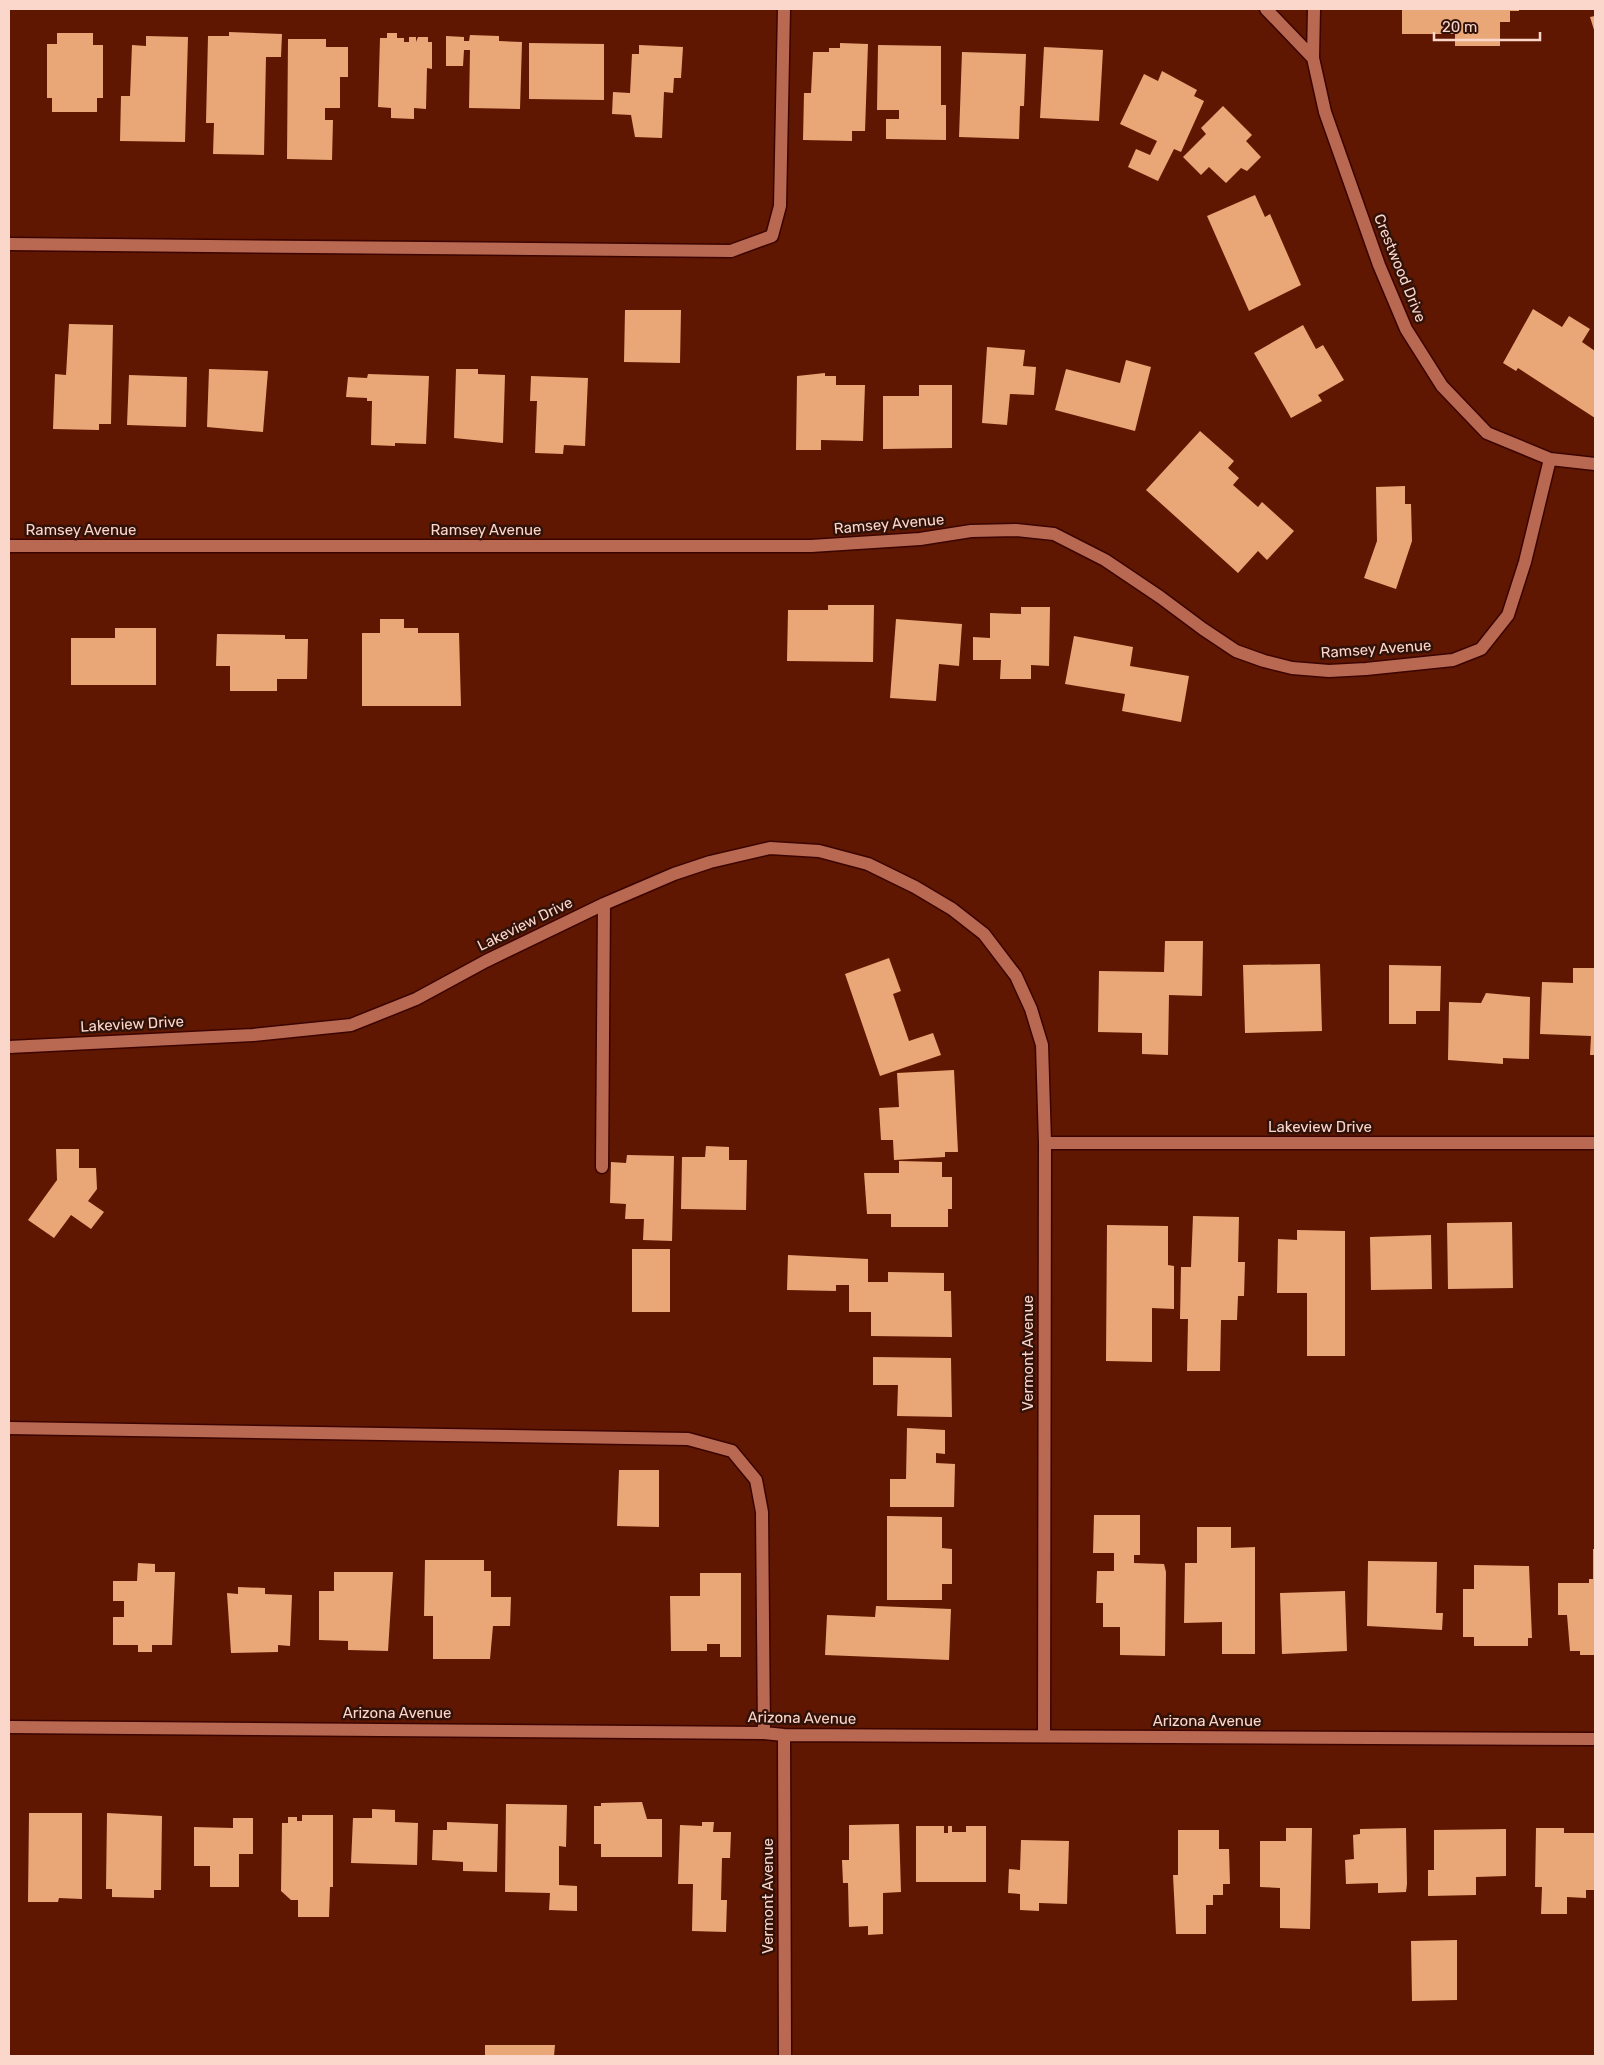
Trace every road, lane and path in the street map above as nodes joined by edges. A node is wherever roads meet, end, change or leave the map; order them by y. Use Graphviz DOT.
graph roads {
  1 [pos="784,9"];
  2 [pos="1314,9"];
  3 [pos="1267,10"];
  4 [pos="1313,58"];
  5 [pos="9,244"];
  6 [pos="1550,459"];
  7 [pos="1595,464"];
  8 [pos="9,546"];
  9 [pos="604,904"];
  10 [pos="1016,976"];
  11 [pos="9,1047"];
  12 [pos="1045,1143"];
  13 [pos="1595,1143"];
  14 [pos="602,1167"];
  15 [pos="9,1428"];
  16 [pos="9,1727"];
  17 [pos="764,1732"];
  18 [pos="784,1735"];
  19 [pos="1044,1736"];
  20 [pos="1595,1739"];
  21 [pos="785,2056"];
  1 -- 5 [label="street"];
  2 -- 4 [label="street, Crestwood Drive"];
  3 -- 4 [label="street"];
  4 -- 6 [label="street, Crestwood Drive"];
  6 -- 7 [label="street"];
  6 -- 8 [label="street, Ramsey Avenue"];
  9 -- 10 [label="street, Lakeview Drive"];
  9 -- 11 [label="street, Lakeview Drive"];
  9 -- 14 [label="street"];
  10 -- 12 [label="street, Vermont Avenue"];
  12 -- 13 [label="street, Lakeview Drive"];
  12 -- 19 [label="street, Vermont Avenue"];
  15 -- 17 [label="street"];
  16 -- 17 [label="street, Arizona Avenue"];
  17 -- 18 [label="street, Arizona Avenue"];
  18 -- 19 [label="street, Arizona Avenue"];
  18 -- 21 [label="street, Vermont Avenue"];
  19 -- 20 [label="street, Arizona Avenue"];
}
